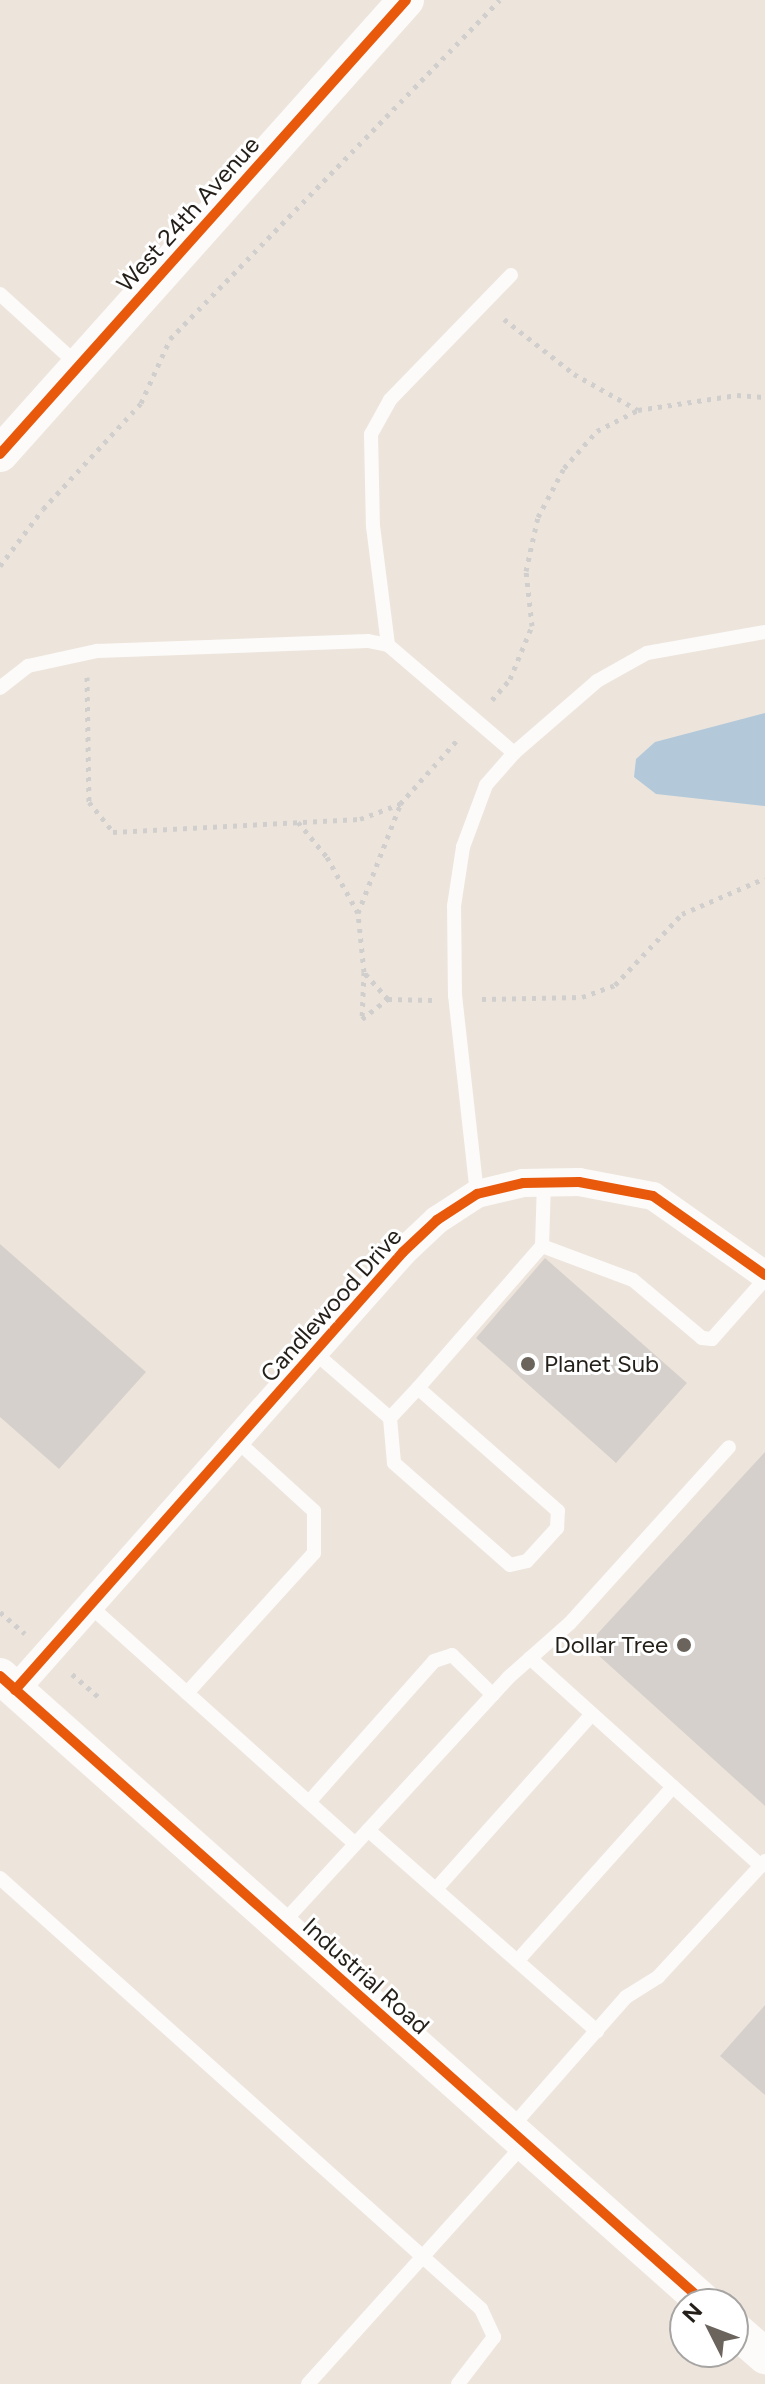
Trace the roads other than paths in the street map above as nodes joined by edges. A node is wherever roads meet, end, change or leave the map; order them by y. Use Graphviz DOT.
graph roads {
  1 [pos="406,0"];
  2 [pos="511,275"];
  3 [pos="0,294"];
  4 [pos="79,366"];
  5 [pos="0,454"];
  6 [pos="765,632"];
  7 [pos="388,645"];
  8 [pos="0,688"];
  9 [pos="514,753"];
  10 [pos="544,1183"];
  11 [pos="477,1194"];
  12 [pos="542,1246"];
  13 [pos="765,1277"];
  14 [pos="314,1352"];
  15 [pos="418,1388"];
  16 [pos="390,1418"];
  17 [pos="236,1440"];
  18 [pos="729,1447"];
  19 [pos="90,1606"];
  20 [pos="530,1658"];
  21 [pos="5,1690"];
  22 [pos="187,1693"];
  23 [pos="493,1695"];
  24 [pos="592,1714"];
  25 [pos="673,1787"];
  26 [pos="309,1802"];
  27 [pos="368,1830"];
  28 [pos="355,1844"];
  29 [pos="763,1864"];
  30 [pos="0,1878"];
  31 [pos="436,1889"];
  32 [pos="280,1926"];
  33 [pos="519,1959"];
  34 [pos="597,2031"];
  35 [pos="517,2137"];
  36 [pos="422,2255"];
  37 [pos="688,2288"];
  38 [pos="749,2342"];
  39 [pos="765,2356"];
  40 [pos="308,2384"];
  41 [pos="458,2384"];
  1 -- 4 [label="street, West 24th Avenue"];
  2 -- 7 [label="lane"];
  3 -- 4 [label="lane"];
  4 -- 5 [label="street, West 24th Avenue"];
  6 -- 9 [label="lane"];
  7 -- 8 [label="lane"];
  7 -- 9 [label="lane"];
  9 -- 11 [label="lane"];
  10 -- 11 [label="street, Candlewood Drive"];
  10 -- 12 [label="lane"];
  10 -- 13 [label="street, Candlewood Drive"];
  11 -- 14 [label="street, Candlewood Drive"];
  12 -- 13 [label="lane"];
  12 -- 15 [label="lane"];
  14 -- 16 [label="lane"];
  14 -- 17 [label="street, Candlewood Drive"];
  15 -- 16 [label="lane"];
  15 -- 16 [label="lane"];
  17 -- 19 [label="street, Candlewood Drive"];
  17 -- 22 [label="lane"];
  18 -- 20 [label="lane"];
  19 -- 21 [label="street, Candlewood Drive"];
  19 -- 22 [label="lane"];
  20 -- 23 [label="lane"];
  20 -- 24 [label="lane"];
  21 -- 32 [label="street, Industrial Road"];
  22 -- 26 [label="lane"];
  23 -- 26 [label="lane"];
  23 -- 27 [label="lane"];
  24 -- 25 [label="lane"];
  24 -- 31 [label="lane"];
  25 -- 29 [label="lane"];
  25 -- 33 [label="lane"];
  26 -- 28 [label="lane"];
  27 -- 28 [label="lane"];
  27 -- 31 [label="lane"];
  28 -- 32 [label="lane"];
  29 -- 34 [label="lane"];
  30 -- 36 [label="lane"];
  31 -- 33 [label="lane"];
  32 -- 35 [label="street, Industrial Road"];
  33 -- 34 [label="lane"];
  34 -- 35 [label="lane"];
  35 -- 36 [label="lane"];
  35 -- 37 [label="street, Industrial Road"];
  36 -- 40 [label="lane"];
  36 -- 41 [label="lane"];
  38 -- 39 [label="street"];
}
